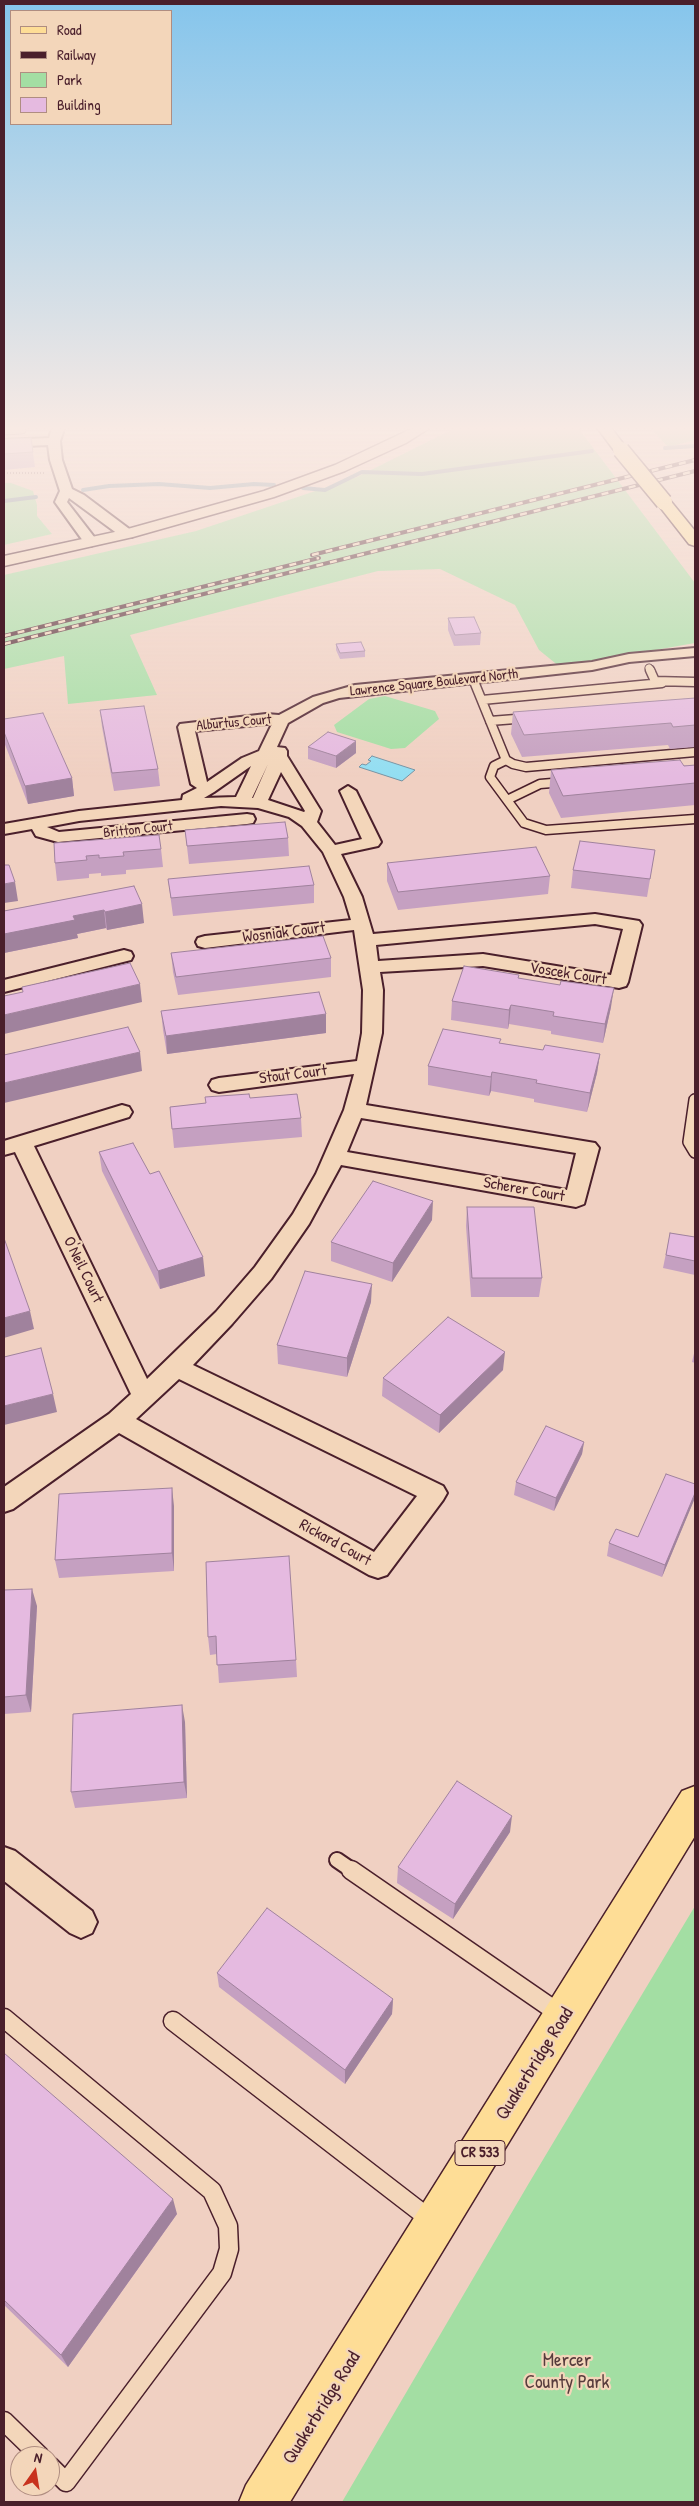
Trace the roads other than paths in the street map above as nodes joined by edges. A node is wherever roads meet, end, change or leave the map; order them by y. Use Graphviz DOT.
graph roads {
  1 [pos="72,546"];
  2 [pos="4,560"];
  3 [pos="695,652"];
  4 [pos="695,664"];
  5 [pos="592,666"];
  6 [pos="655,678"];
  7 [pos="473,679"];
  8 [pos="695,682"];
  9 [pos="482,700"];
  10 [pos="539,717"];
  11 [pos="282,720"];
  12 [pos="490,721"];
  13 [pos="695,752"];
  14 [pos="272,755"];
  15 [pos="506,760"];
  16 [pos="577,781"];
  17 [pos="199,784"];
  18 [pos="348,791"];
  19 [pos="507,800"];
  20 [pos="242,801"];
  21 [pos="259,803"];
  22 [pos="177,806"];
  23 [pos="247,819"];
  24 [pos="695,819"];
  25 [pos="308,822"];
  26 [pos="36,823"];
  27 [pos="4,829"];
  28 [pos="331,851"];
  29 [pos="364,932"];
  30 [pos="205,942"];
  31 [pos="124,956"];
  32 [pos="371,967"];
  33 [pos="4,986"];
  34 [pos="366,1066"];
  35 [pos="219,1085"];
  36 [pos="695,1100"];
  37 [pos="354,1110"];
  38 [pos="122,1112"];
  39 [pos="13,1146"];
  40 [pos="695,1152"];
  41 [pos="335,1157"];
  42 [pos="176,1367"];
  43 [pos="144,1397"];
  44 [pos="118,1421"];
  45 [pos="4,1501"];
  46 [pos="695,1803"];
  47 [pos="337,1860"];
  48 [pos="4,1862"];
  49 [pos="80,1922"];
  50 [pos="563,2017"];
  51 [pos="4,2018"];
  52 [pos="173,2021"];
  53 [pos="436,2224"];
  54 [pos="4,2421"];
  55 [pos="30,2446"];
  56 [pos="60,2476"];
  57 [pos="263,2502"];
  1 -- 2 [label="main road"];
  3 -- 5 [label="street, Lawrence Square Boulevard North"];
  4 -- 6 [label="street, Lawrence Square Boulevard North"];
  5 -- 6 [label="street, Lawrence Square Boulevard North"];
  5 -- 7 [label="street, Lawrence Square Boulevard North"];
  6 -- 8 [label="lane"];
  6 -- 9 [label="lane"];
  7 -- 9 [label="lane"];
  7 -- 11 [label="street, Lawrence Square Boulevard North"];
  9 -- 12 [label="lane"];
  10 -- 12 [label="lane"];
  11 -- 14 [label="street"];
  11 -- 17 [label="street, Alburtus Court"];
  12 -- 15 [label="lane"];
  13 -- 15 [label="lane"];
  14 -- 20 [label="street"];
  14 -- 21 [label="street"];
  14 -- 22 [label="street"];
  14 -- 25 [label="street"];
  15 -- 19 [label="lane"];
  16 -- 19 [label="lane"];
  18 -- 28 [label="street"];
  19 -- 24 [label="lane"];
  20 -- 21 [label="street"];
  20 -- 22 [label="street"];
  21 -- 25 [label="street"];
  22 -- 26 [label="street"];
  23 -- 26 [label="street, Britton Court"];
  25 -- 28 [label="street"];
  26 -- 27 [label="street"];
  28 -- 29 [label="street"];
  29 -- 30 [label="street, Wosniak Court"];
  29 -- 32 [label="street"];
  29 -- 32 [label="street, Voscek Court"];
  31 -- 33 [label="street"];
  32 -- 34 [label="street"];
  34 -- 35 [label="street, Stout Court"];
  34 -- 37 [label="street"];
  36 -- 40 [label="lane"];
  37 -- 41 [label="street"];
  37 -- 41 [label="street, Scherer Court"];
  38 -- 39 [label="street, O'Neil Court"];
  39 -- 43 [label="street, O'Neil Court"];
  41 -- 42 [label="street"];
  42 -- 43 [label="street"];
  42 -- 44 [label="street, Rickard Court"];
  43 -- 44 [label="street"];
  44 -- 45 [label="street"];
  46 -- 50 [label="main road, Quakerbridge Road / CR 533"];
  47 -- 50 [label="lane"];
  48 -- 49 [label="street"];
  50 -- 53 [label="main road, Quakerbridge Road / CR 533"];
  51 -- 56 [label="lane"];
  52 -- 53 [label="lane"];
  53 -- 57 [label="main road, Quakerbridge Road / CR 533"];
  54 -- 55 [label="lane"];
}
